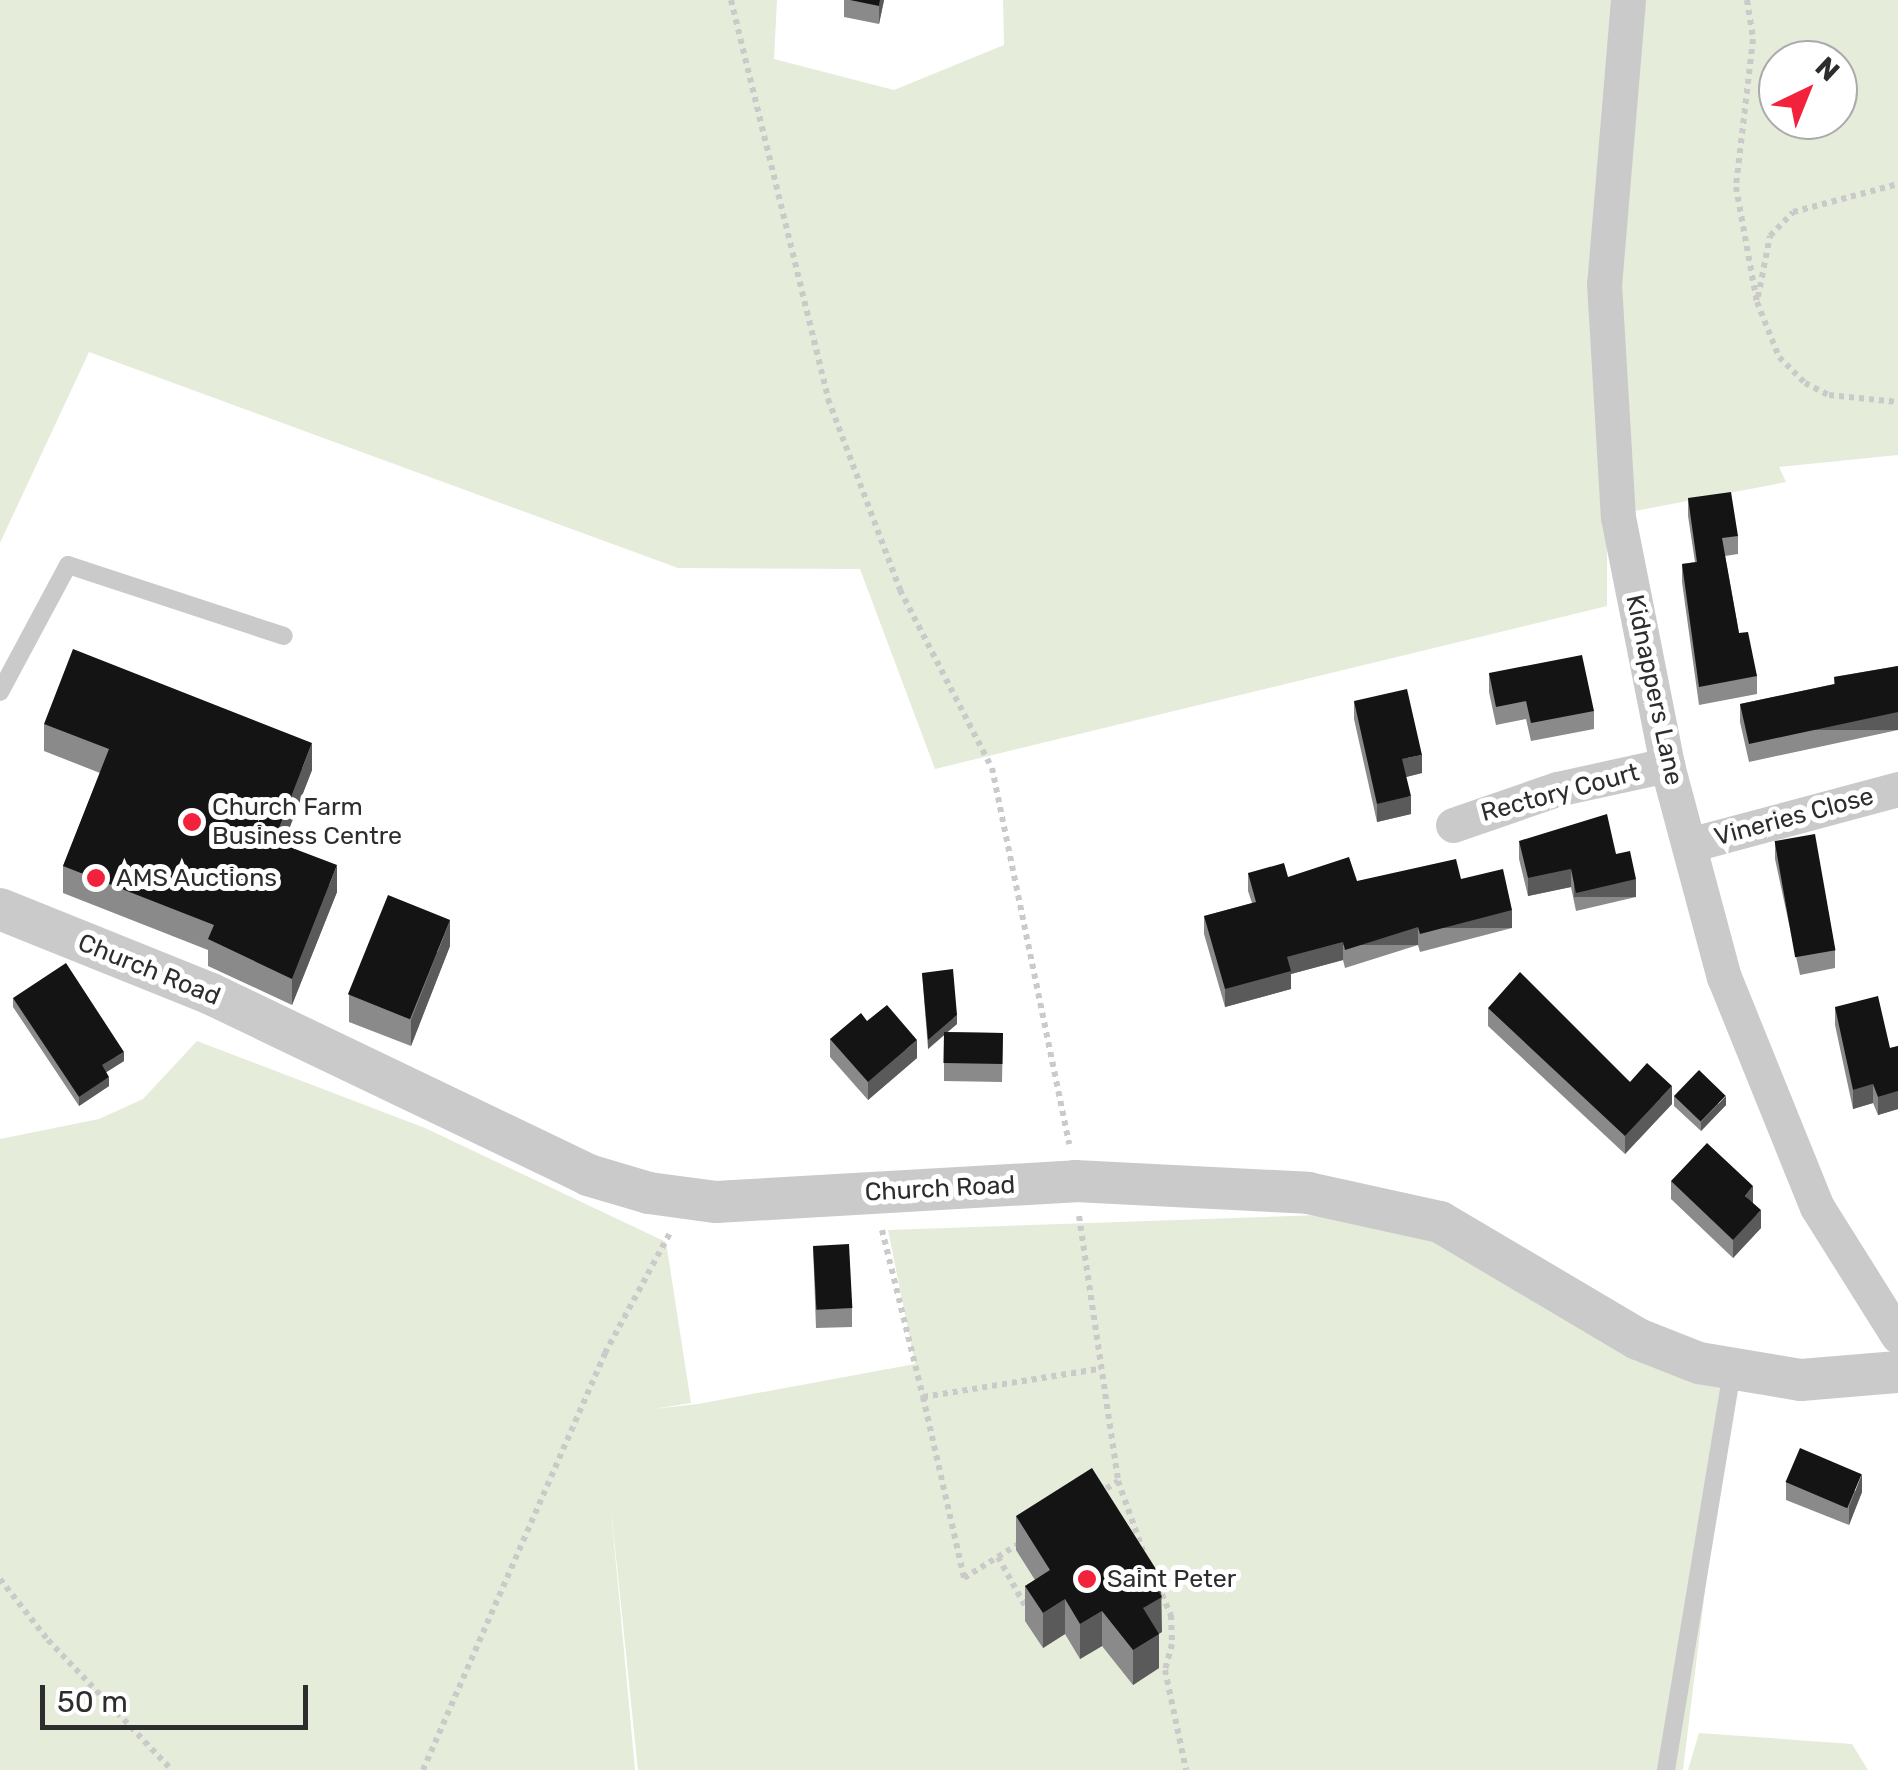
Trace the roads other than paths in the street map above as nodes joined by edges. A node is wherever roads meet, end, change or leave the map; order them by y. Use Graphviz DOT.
graph roads {
  1 [pos="1628,0"];
  2 [pos="284,636"];
  3 [pos="0,692"];
  4 [pos="1668,764"];
  5 [pos="1898,789"];
  6 [pos="1453,824"];
  7 [pos="1689,845"];
  8 [pos="0,908"];
  9 [pos="1898,1336"];
  10 [pos="1732,1372"];
  11 [pos="1898,1372"];
  12 [pos="1666,1770"];
  1 -- 4 [label="street, Kidnappers Lane"];
  2 -- 3 [label="lane"];
  4 -- 6 [label="street, Rectory Court"];
  4 -- 7 [label="street, Kidnappers Lane"];
  5 -- 7 [label="street, Vineries Close"];
  7 -- 9 [label="street, Kidnappers Lane"];
  8 -- 10 [label="street, Church Road"];
  10 -- 11 [label="street, Church Road"];
  10 -- 12 [label="lane"];
}
